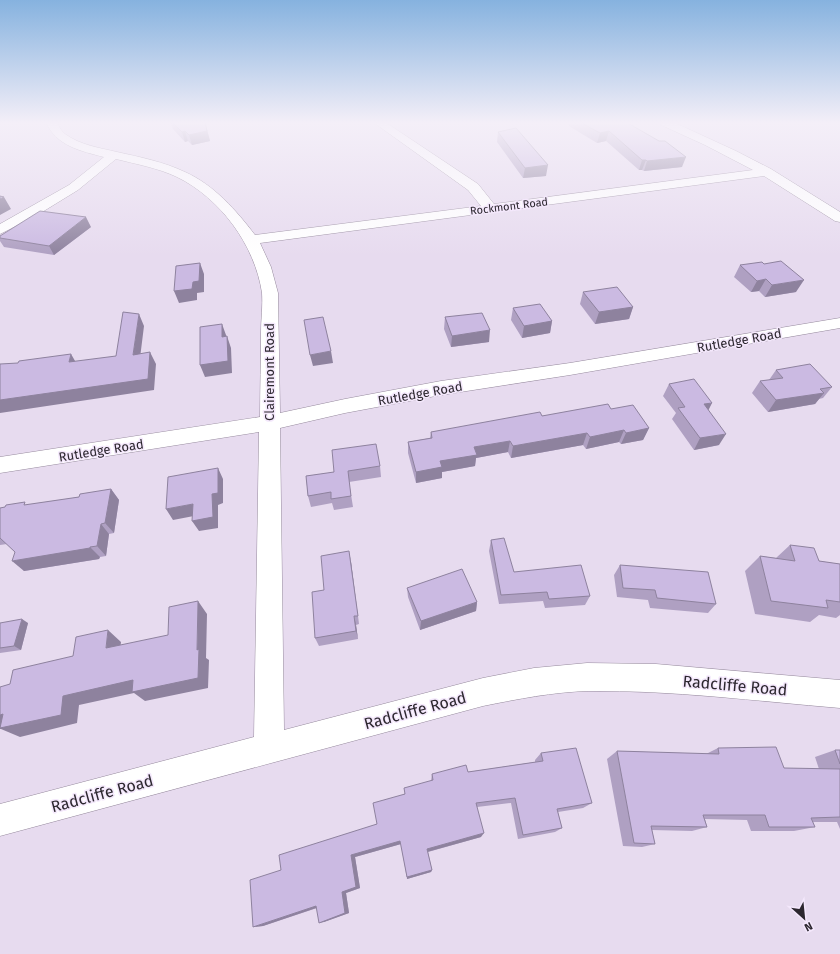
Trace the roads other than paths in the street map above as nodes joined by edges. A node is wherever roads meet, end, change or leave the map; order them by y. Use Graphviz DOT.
graph roads {
  1 [pos="100,167"];
  2 [pos="156,167"];
  3 [pos="443,167"];
  4 [pos="756,167"];
  5 [pos="767,172"];
  6 [pos="490,207"];
  7 [pos="840,218"];
  8 [pos="0,230"];
  9 [pos="252,240"];
  10 [pos="840,323"];
  11 [pos="269,423"];
  12 [pos="0,465"];
  13 [pos="840,694"];
  14 [pos="269,748"];
  15 [pos="0,820"];
  1 -- 8 [label="street"];
  2 -- 9 [label="street, Clairemont Road"];
  3 -- 6 [label="street"];
  4 -- 5 [label="street"];
  5 -- 6 [label="street, Rockmont Road"];
  5 -- 7 [label="street"];
  6 -- 9 [label="street, Rockmont Road"];
  9 -- 11 [label="street, Clairemont Road"];
  10 -- 11 [label="street, Rutledge Road"];
  11 -- 12 [label="street, Rutledge Road"];
  11 -- 14 [label="street, Clairemont Road"];
  13 -- 14 [label="street, Radcliffe Road"];
  14 -- 15 [label="street, Radcliffe Road"];
}
